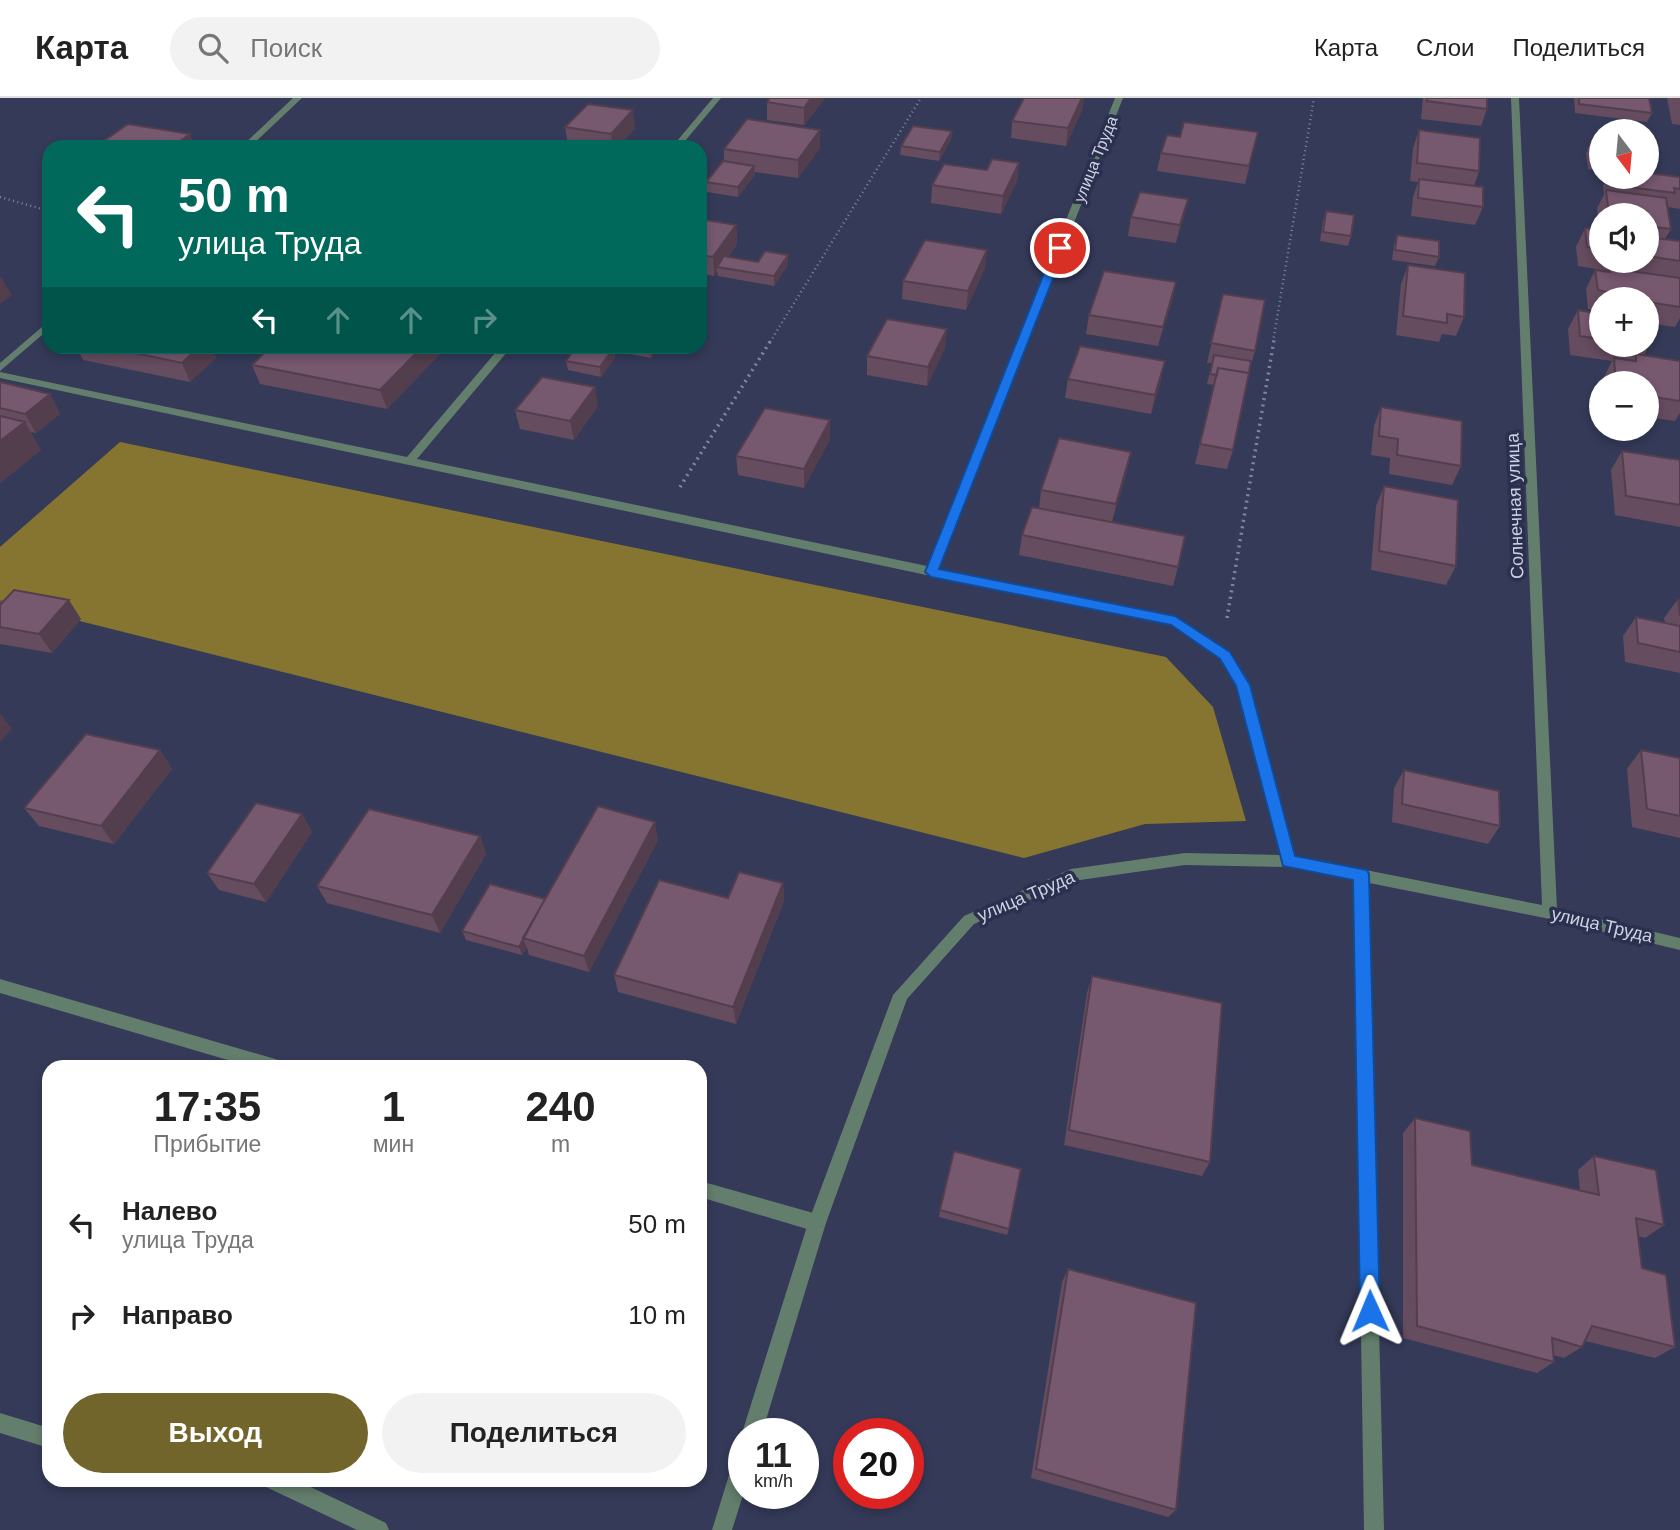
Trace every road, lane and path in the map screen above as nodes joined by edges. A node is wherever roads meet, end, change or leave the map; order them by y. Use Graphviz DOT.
graph roads {
  1 [pos="298,98"];
  2 [pos="717,98"];
  3 [pos="921,98"];
  4 [pos="1119,98"];
  5 [pos="1314,98"];
  6 [pos="1515,98"];
  7 [pos="253,140"];
  8 [pos="682,140"];
  9 [pos="0,197"];
  10 [pos="42,209"];
  11 [pos="42,330"];
  12 [pos="500,354"];
  13 [pos="0,368"];
  14 [pos="0,375"];
  15 [pos="411,460"];
  16 [pos="662,516"];
  17 [pos="931,572"];
  18 [pos="1225,656"];
  19 [pos="1289,861"];
  20 [pos="1361,874"];
  21 [pos="1550,913"];
  22 [pos="1680,944"];
  23 [pos="0,986"];
  24 [pos="254,1060"];
  25 [pos="707,1191"];
  26 [pos="817,1223"];
  27 [pos="757,1418"];
  28 [pos="0,1423"];
  29 [pos="42,1436"];
  30 [pos="288,1487"];
  31 [pos="729,1509"];
  32 [pos="379,1530"];
  33 [pos="722,1530"];
  34 [pos="1374,1530"];
  1 -- 7 [label="street"];
  2 -- 8 [label="street"];
  3 -- 16 [label="path"];
  4 -- 17 [label="street, улица Труда"];
  5 -- 18 [label="path"];
  6 -- 21 [label="street, Солнечная улица"];
  9 -- 10 [label="path"];
  11 -- 13 [label="street"];
  12 -- 15 [label="street"];
  14 -- 15 [label="street"];
  15 -- 16 [label="street"];
  16 -- 17 [label="street"];
  17 -- 18 [label="street"];
  18 -- 19 [label="street"];
  19 -- 20 [label="street, улица Труда"];
  19 -- 26 [label="street, улица Труда"];
  20 -- 21 [label="street, улица Труда"];
  20 -- 34 [label="street"];
  21 -- 22 [label="street, улица Труда"];
  23 -- 24 [label="street"];
  25 -- 26 [label="street"];
  26 -- 27 [label="street, улица Труда"];
  28 -- 29 [label="street"];
  30 -- 32 [label="street"];
  31 -- 33 [label="street"];
}
